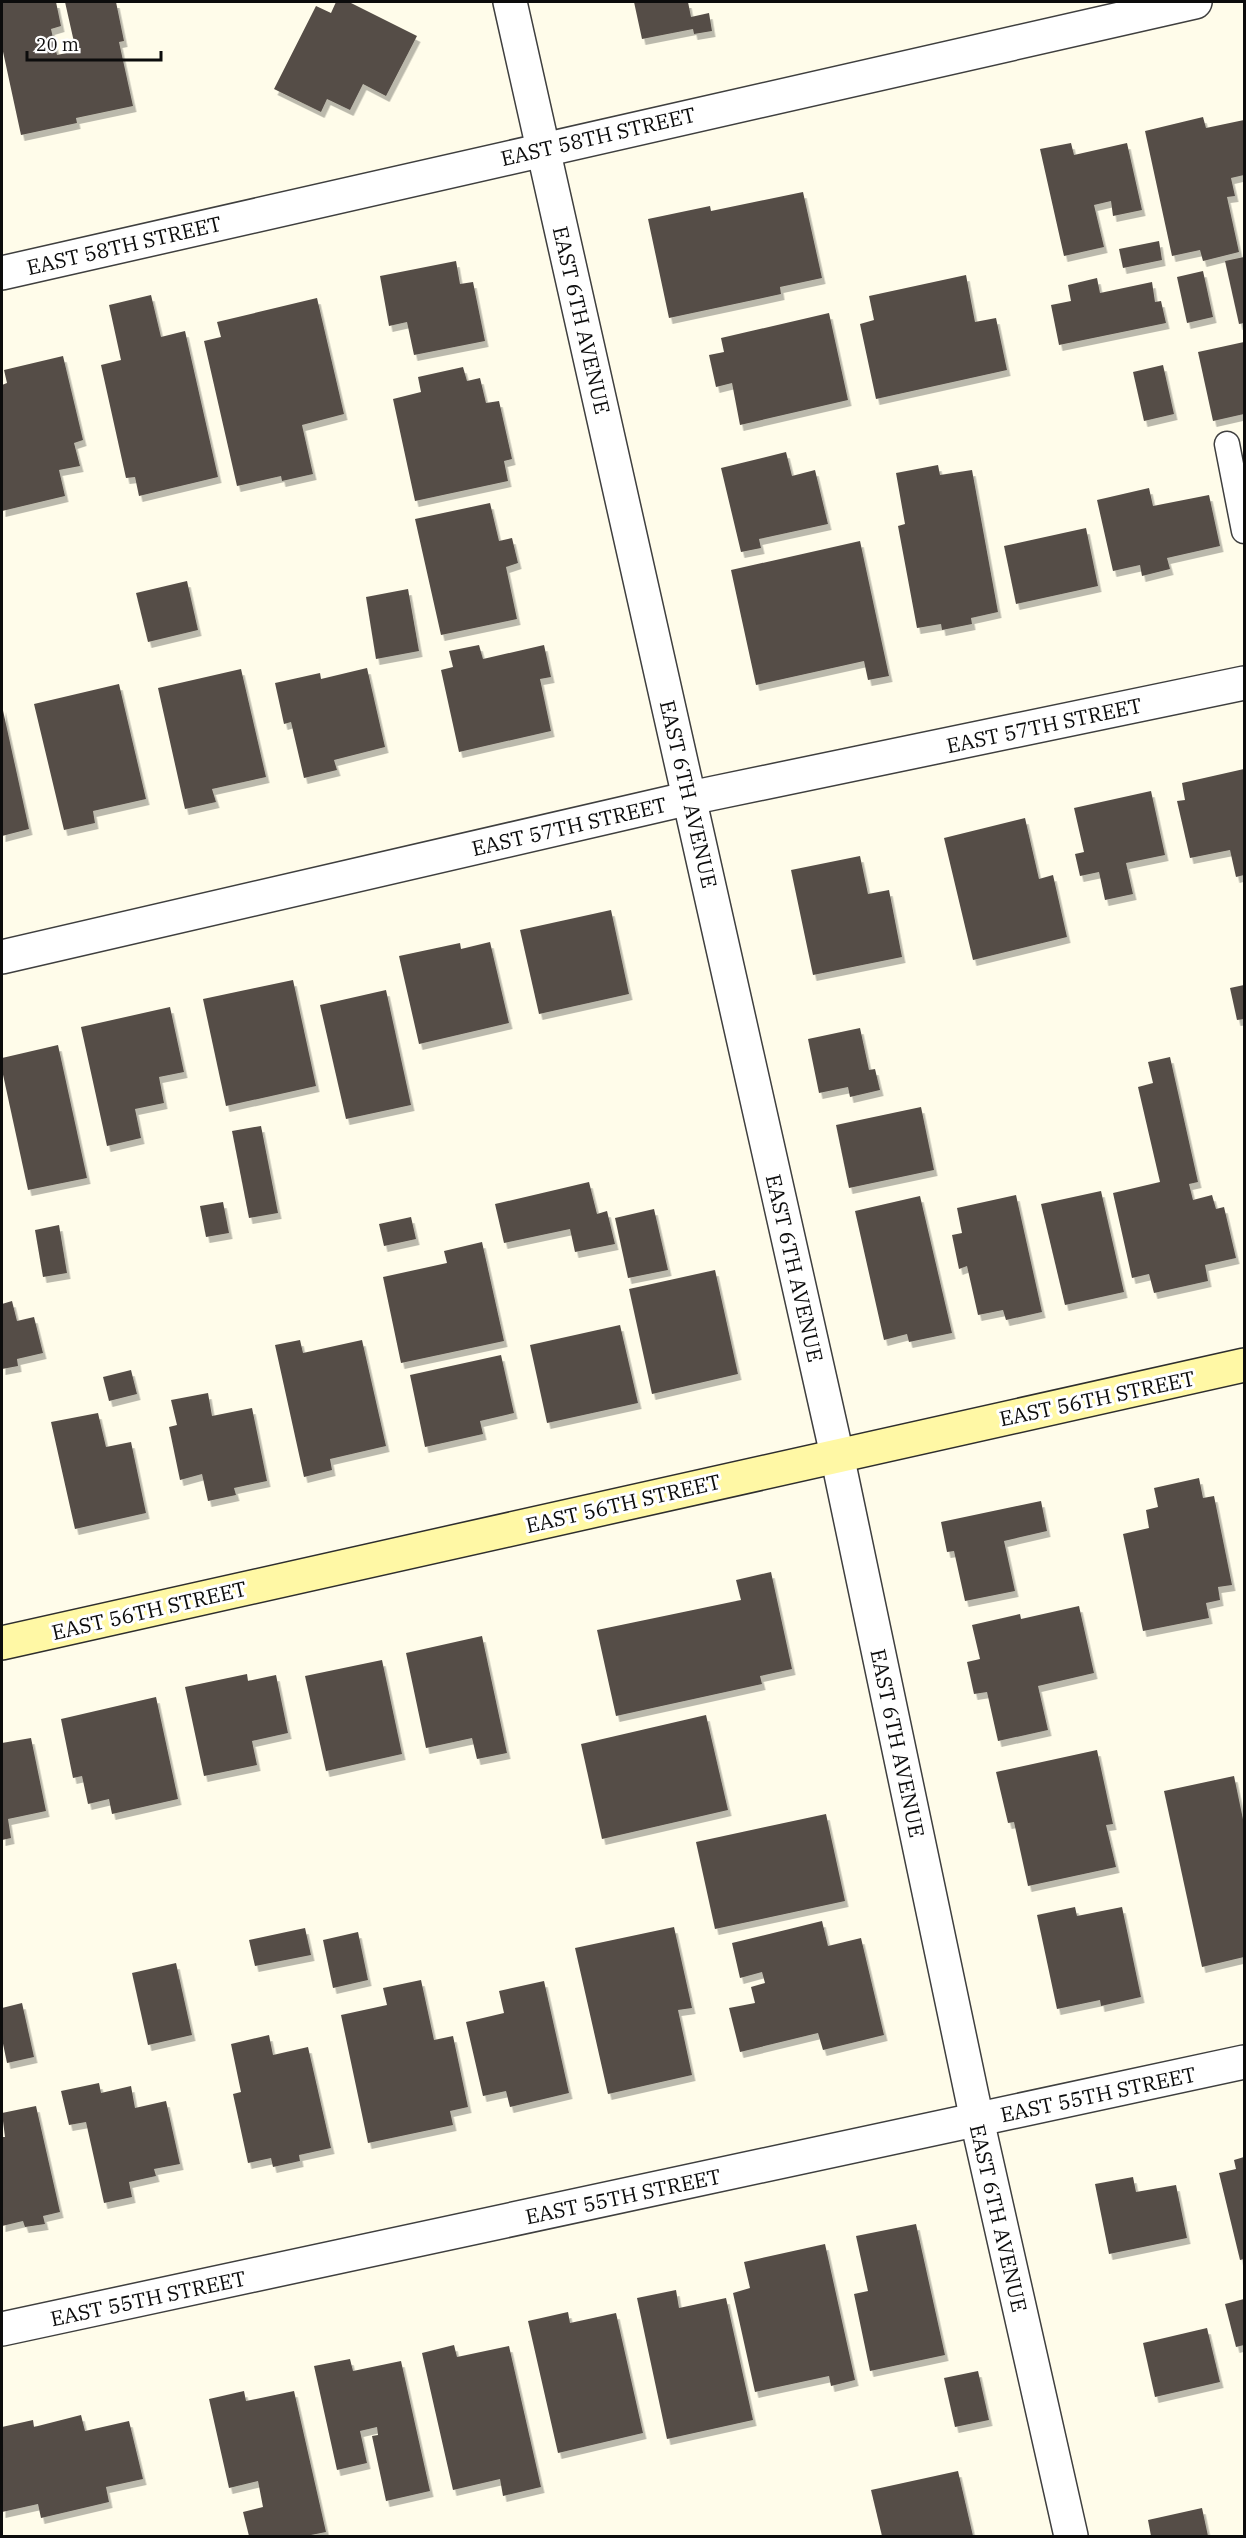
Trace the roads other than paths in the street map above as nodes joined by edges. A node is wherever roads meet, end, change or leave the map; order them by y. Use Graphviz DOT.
graph roads {
  1 [pos="510,2"];
  2 [pos="1195,2"];
  3 [pos="543,149"];
  4 [pos="2,273"];
  5 [pos="1227,444"];
  6 [pos="1245,531"];
  7 [pos="1245,683"];
  8 [pos="690,798"];
  9 [pos="2,957"];
  10 [pos="1245,1365"];
  11 [pos="837,1455"];
  12 [pos="2,1643"];
  13 [pos="1245,2062"];
  14 [pos="977,2120"];
  15 [pos="2,2329"];
  16 [pos="1071,2536"];
  1 -- 3 [label="street, EAST 6TH AVENUE"];
  2 -- 3 [label="street, EAST 58TH STREET"];
  3 -- 4 [label="street, EAST 58TH STREET"];
  3 -- 8 [label="street, EAST 6TH AVENUE"];
  5 -- 6 [label="lane"];
  7 -- 8 [label="street, EAST 57TH STREET"];
  8 -- 9 [label="street, EAST 57TH STREET"];
  8 -- 11 [label="street, EAST 6TH AVENUE"];
  10 -- 11 [label="street, EAST 56TH STREET"];
  11 -- 12 [label="street, EAST 56TH STREET"];
  11 -- 14 [label="street, EAST 6TH AVENUE"];
  13 -- 14 [label="street, EAST 55TH STREET"];
  14 -- 15 [label="street, EAST 55TH STREET"];
  14 -- 16 [label="street, EAST 6TH AVENUE"];
}
